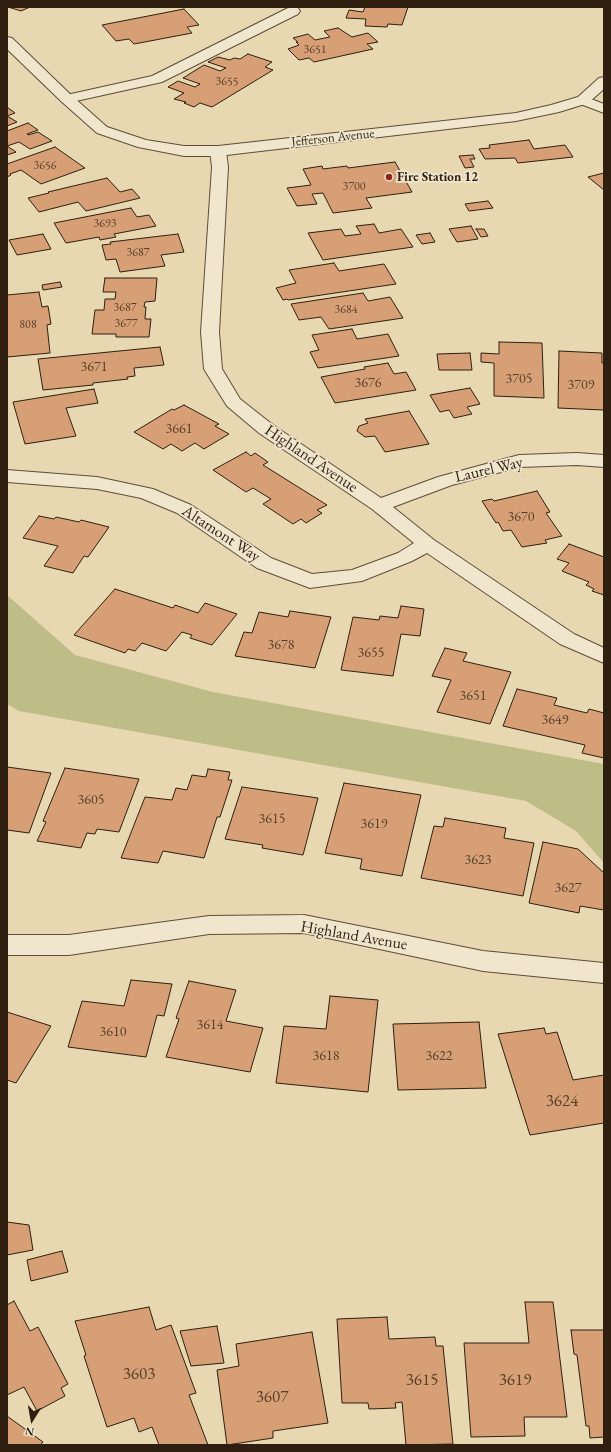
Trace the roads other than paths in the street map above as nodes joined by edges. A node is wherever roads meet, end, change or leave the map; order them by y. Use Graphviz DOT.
graph roads {
  1 [pos="293,11"];
  2 [pos="7,41"];
  3 [pos="604,81"];
  4 [pos="67,99"];
  5 [pos="583,100"];
  6 [pos="604,109"];
  7 [pos="218,151"];
  8 [pos="604,461"];
  9 [pos="7,476"];
  10 [pos="379,505"];
  11 [pos="427,544"];
  12 [pos="604,656"];
  13 [pos="7,945"];
  14 [pos="604,973"];
  1 -- 4 [label="street"];
  2 -- 4 [label="street, Jefferson Avenue"];
  3 -- 5 [label="street, Jefferson Avenue"];
  4 -- 7 [label="street, Jefferson Avenue"];
  5 -- 6 [label="street"];
  5 -- 7 [label="street, Jefferson Avenue"];
  7 -- 10 [label="street, Highland Avenue"];
  8 -- 10 [label="street, Laurel Way"];
  9 -- 11 [label="street, Altamont Way"];
  10 -- 11 [label="street, Highland Avenue"];
  11 -- 12 [label="street, Highland Avenue"];
  13 -- 14 [label="street, Highland Avenue"];
}
